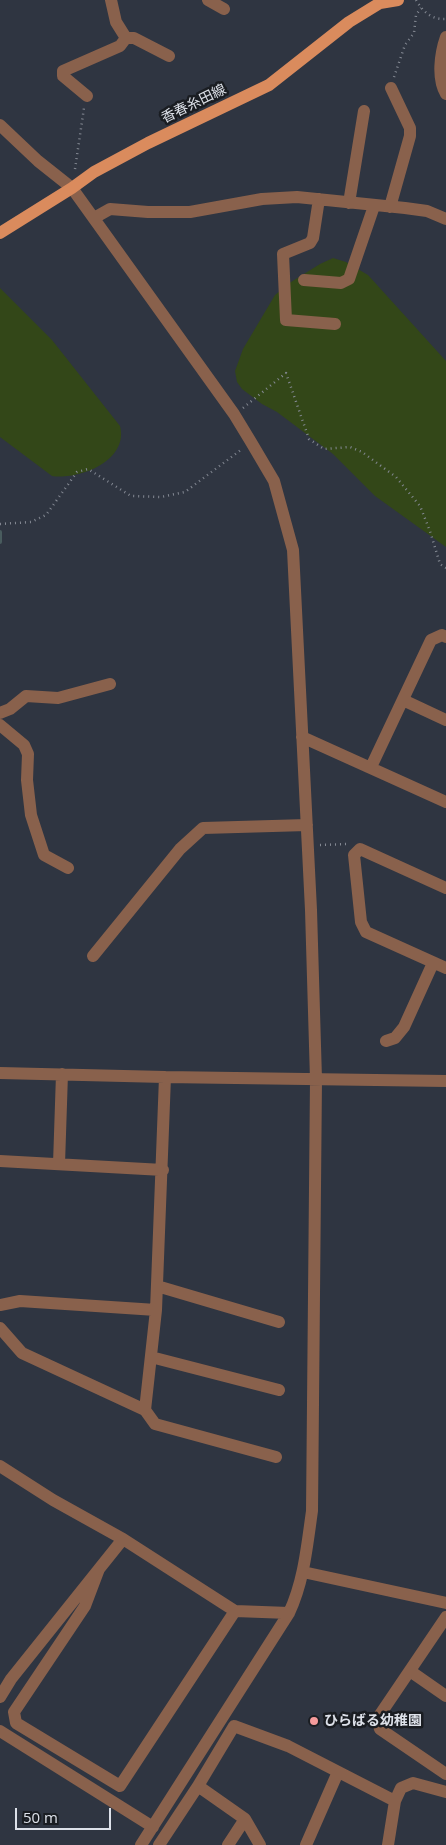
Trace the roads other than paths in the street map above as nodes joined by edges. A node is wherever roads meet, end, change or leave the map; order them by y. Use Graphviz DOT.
graph roads {
  1 [pos="111,0"];
  2 [pos="208,0"];
  3 [pos="398,0"];
  4 [pos="224,8"];
  5 [pos="446,37"];
  6 [pos="126,38"];
  7 [pos="169,56"];
  8 [pos="444,58"];
  9 [pos="391,88"];
  10 [pos="446,94"];
  11 [pos="87,96"];
  12 [pos="364,111"];
  13 [pos="0,125"];
  14 [pos="72,188"];
  15 [pos="319,199"];
  16 [pos="349,203"];
  17 [pos="374,206"];
  18 [pos="390,207"];
  19 [pos="94,218"];
  20 [pos="446,219"];
  21 [pos="0,233"];
  22 [pos="304,280"];
  23 [pos="335,324"];
  24 [pos="446,637"];
  25 [pos="110,684"];
  26 [pos="403,700"];
  27 [pos="0,713"];
  28 [pos="446,720"];
  29 [pos="0,725"];
  30 [pos="302,737"];
  31 [pos="371,767"];
  32 [pos="446,802"];
  33 [pos="307,826"];
  34 [pos="68,868"];
  35 [pos="446,888"];
  36 [pos="93,956"];
  37 [pos="434,962"];
  38 [pos="446,968"];
  39 [pos="386,1041"];
  40 [pos="0,1073"];
  41 [pos="62,1074"];
  42 [pos="165,1077"];
  43 [pos="316,1079"];
  44 [pos="446,1081"];
  45 [pos="0,1161"];
  46 [pos="59,1164"];
  47 [pos="163,1170"];
  48 [pos="157,1286"];
  49 [pos="0,1305"];
  50 [pos="156,1310"];
  51 [pos="279,1322"];
  52 [pos="0,1328"];
  53 [pos="151,1357"];
  54 [pos="279,1390"];
  55 [pos="145,1410"];
  56 [pos="276,1457"];
  57 [pos="0,1466"];
  58 [pos="123,1539"];
  59 [pos="99,1569"];
  60 [pos="303,1572"];
  61 [pos="446,1603"];
  62 [pos="235,1611"];
  63 [pos="289,1613"];
  64 [pos="446,1617"];
  65 [pos="410,1671"];
  66 [pos="446,1696"];
  67 [pos="0,1697"];
  68 [pos="0,1731"];
  69 [pos="338,1772"];
  70 [pos="446,1774"];
  71 [pos="198,1786"];
  72 [pos="446,1792"];
  73 [pos="395,1801"];
  74 [pos="245,1819"];
  75 [pos="153,1826"];
  76 [pos="141,1845"];
  77 [pos="160,1845"];
  78 [pos="228,1845"];
  79 [pos="260,1845"];
  80 [pos="306,1845"];
  81 [pos="388,1845"];
  1 -- 6 [label="street"];
  2 -- 4 [label="street"];
  3 -- 14 [label="main road, 香春糸田線"];
  5 -- 8 [label="street"];
  6 -- 7 [label="street"];
  6 -- 11 [label="street"];
  8 -- 10 [label="street"];
  9 -- 18 [label="street"];
  12 -- 16 [label="street"];
  13 -- 14 [label="street"];
  14 -- 19 [label="street"];
  14 -- 21 [label="main road, 香春糸田線"];
  15 -- 16 [label="street"];
  15 -- 19 [label="street"];
  15 -- 23 [label="street"];
  16 -- 17 [label="street"];
  17 -- 18 [label="street"];
  17 -- 22 [label="street"];
  18 -- 20 [label="street"];
  19 -- 30 [label="street"];
  24 -- 26 [label="street"];
  25 -- 27 [label="street"];
  26 -- 28 [label="street"];
  26 -- 31 [label="street"];
  29 -- 34 [label="street"];
  30 -- 31 [label="street"];
  30 -- 33 [label="street"];
  31 -- 32 [label="street"];
  33 -- 36 [label="street"];
  33 -- 43 [label="street"];
  35 -- 37 [label="street"];
  37 -- 38 [label="street"];
  37 -- 39 [label="street"];
  40 -- 41 [label="street"];
  41 -- 42 [label="street"];
  41 -- 46 [label="street"];
  42 -- 43 [label="street"];
  42 -- 47 [label="street"];
  43 -- 44 [label="street"];
  43 -- 60 [label="street"];
  45 -- 46 [label="street"];
  46 -- 47 [label="street"];
  47 -- 48 [label="street"];
  48 -- 50 [label="street"];
  48 -- 51 [label="street"];
  49 -- 50 [label="street"];
  50 -- 53 [label="street"];
  52 -- 55 [label="street"];
  53 -- 54 [label="street"];
  53 -- 55 [label="street"];
  55 -- 56 [label="street"];
  57 -- 58 [label="street"];
  58 -- 59 [label="street"];
  58 -- 62 [label="street"];
  59 -- 62 [label="street"];
  59 -- 67 [label="street"];
  60 -- 61 [label="street"];
  60 -- 63 [label="street"];
  62 -- 63 [label="street"];
  63 -- 75 [label="street"];
  64 -- 65 [label="street"];
  65 -- 66 [label="street"];
  65 -- 70 [label="street"];
  68 -- 75 [label="street"];
  69 -- 71 [label="street"];
  69 -- 73 [label="street"];
  69 -- 80 [label="street"];
  71 -- 74 [label="street"];
  71 -- 77 [label="street"];
  72 -- 73 [label="street"];
  73 -- 81 [label="street"];
  74 -- 78 [label="street"];
  74 -- 79 [label="street"];
  75 -- 76 [label="street"];
}
